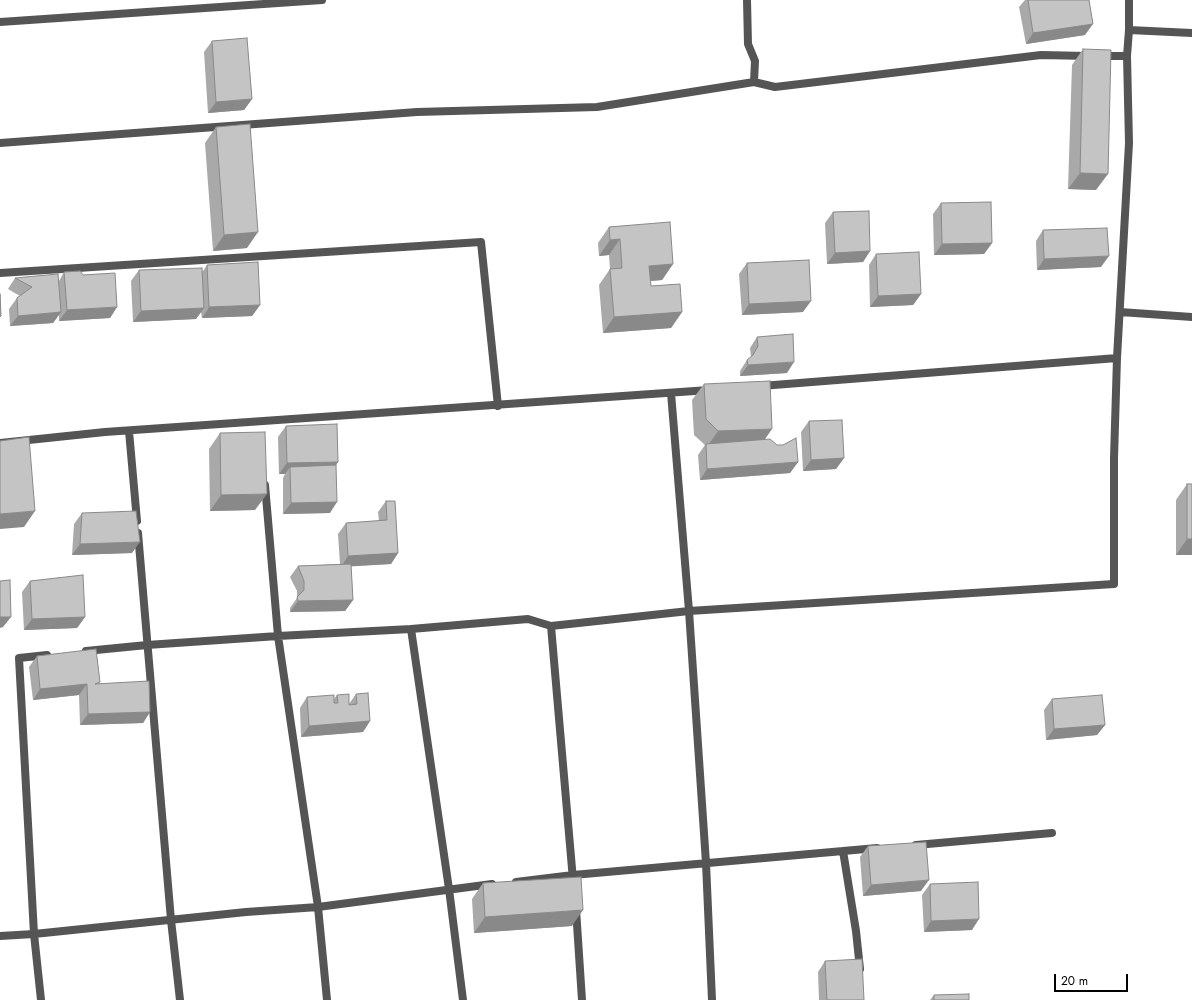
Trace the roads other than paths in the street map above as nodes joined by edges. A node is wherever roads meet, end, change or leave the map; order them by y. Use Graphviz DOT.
graph roads {
  1 [pos="322,0"];
  2 [pos="747,0"];
  3 [pos="1129,0"];
  4 [pos="0,22"];
  5 [pos="1129,30"];
  6 [pos="1192,33"];
  7 [pos="1127,56"];
  8 [pos="754,82"];
  9 [pos="0,143"];
  10 [pos="0,273"];
  11 [pos="1120,312"];
  12 [pos="1192,317"];
  13 [pos="1117,358"];
  14 [pos="750,387"];
  15 [pos="719,389"];
  16 [pos="671,393"];
  17 [pos="498,406"];
  18 [pos="129,431"];
  19 [pos="0,443"];
  20 [pos="265,477"];
  21 [pos="688,610"];
  22 [pos="551,626"];
  23 [pos="410,629"];
  24 [pos="278,636"];
  25 [pos="147,645"];
  26 [pos="79,652"];
  27 [pos="56,654"];
  28 [pos="1052,833"];
  29 [pos="905,846"];
  30 [pos="889,847"];
  31 [pos="843,851"];
  32 [pos="706,863"];
  33 [pos="573,875"];
  34 [pos="449,889"];
  35 [pos="318,907"];
  36 [pos="171,920"];
  37 [pos="34,934"];
  38 [pos="0,936"];
  39 [pos="861,977"];
  40 [pos="41,1000"];
  41 [pos="180,1000"];
  42 [pos="327,1000"];
  43 [pos="463,1000"];
  44 [pos="582,1000"];
  45 [pos="712,1000"];
  1 -- 4 [label="street"];
  2 -- 8 [label="street"];
  3 -- 5 [label="street"];
  5 -- 6 [label="street"];
  5 -- 7 [label="street"];
  7 -- 8 [label="street"];
  7 -- 11 [label="street"];
  8 -- 9 [label="street"];
  10 -- 17 [label="street"];
  11 -- 12 [label="street"];
  11 -- 13 [label="street"];
  13 -- 14 [label="street"];
  13 -- 21 [label="street"];
  15 -- 16 [label="street"];
  16 -- 17 [label="street"];
  16 -- 21 [label="street"];
  17 -- 18 [label="street"];
  18 -- 19 [label="street"];
  18 -- 25 [label="street"];
  20 -- 24 [label="street"];
  21 -- 22 [label="street"];
  21 -- 32 [label="street"];
  22 -- 23 [label="street"];
  22 -- 33 [label="street"];
  23 -- 24 [label="street"];
  23 -- 34 [label="street"];
  24 -- 25 [label="street"];
  24 -- 35 [label="street"];
  25 -- 26 [label="street"];
  25 -- 36 [label="street"];
  27 -- 37 [label="street"];
  28 -- 29 [label="street"];
  30 -- 31 [label="street"];
  31 -- 32 [label="street"];
  31 -- 39 [label="street"];
  32 -- 33 [label="street"];
  32 -- 45 [label="street"];
  33 -- 34 [label="street"];
  33 -- 44 [label="street"];
  34 -- 35 [label="street"];
  34 -- 43 [label="street"];
  35 -- 36 [label="street"];
  35 -- 42 [label="street"];
  36 -- 37 [label="street"];
  36 -- 41 [label="street"];
  37 -- 38 [label="street"];
  37 -- 40 [label="street"];
}
